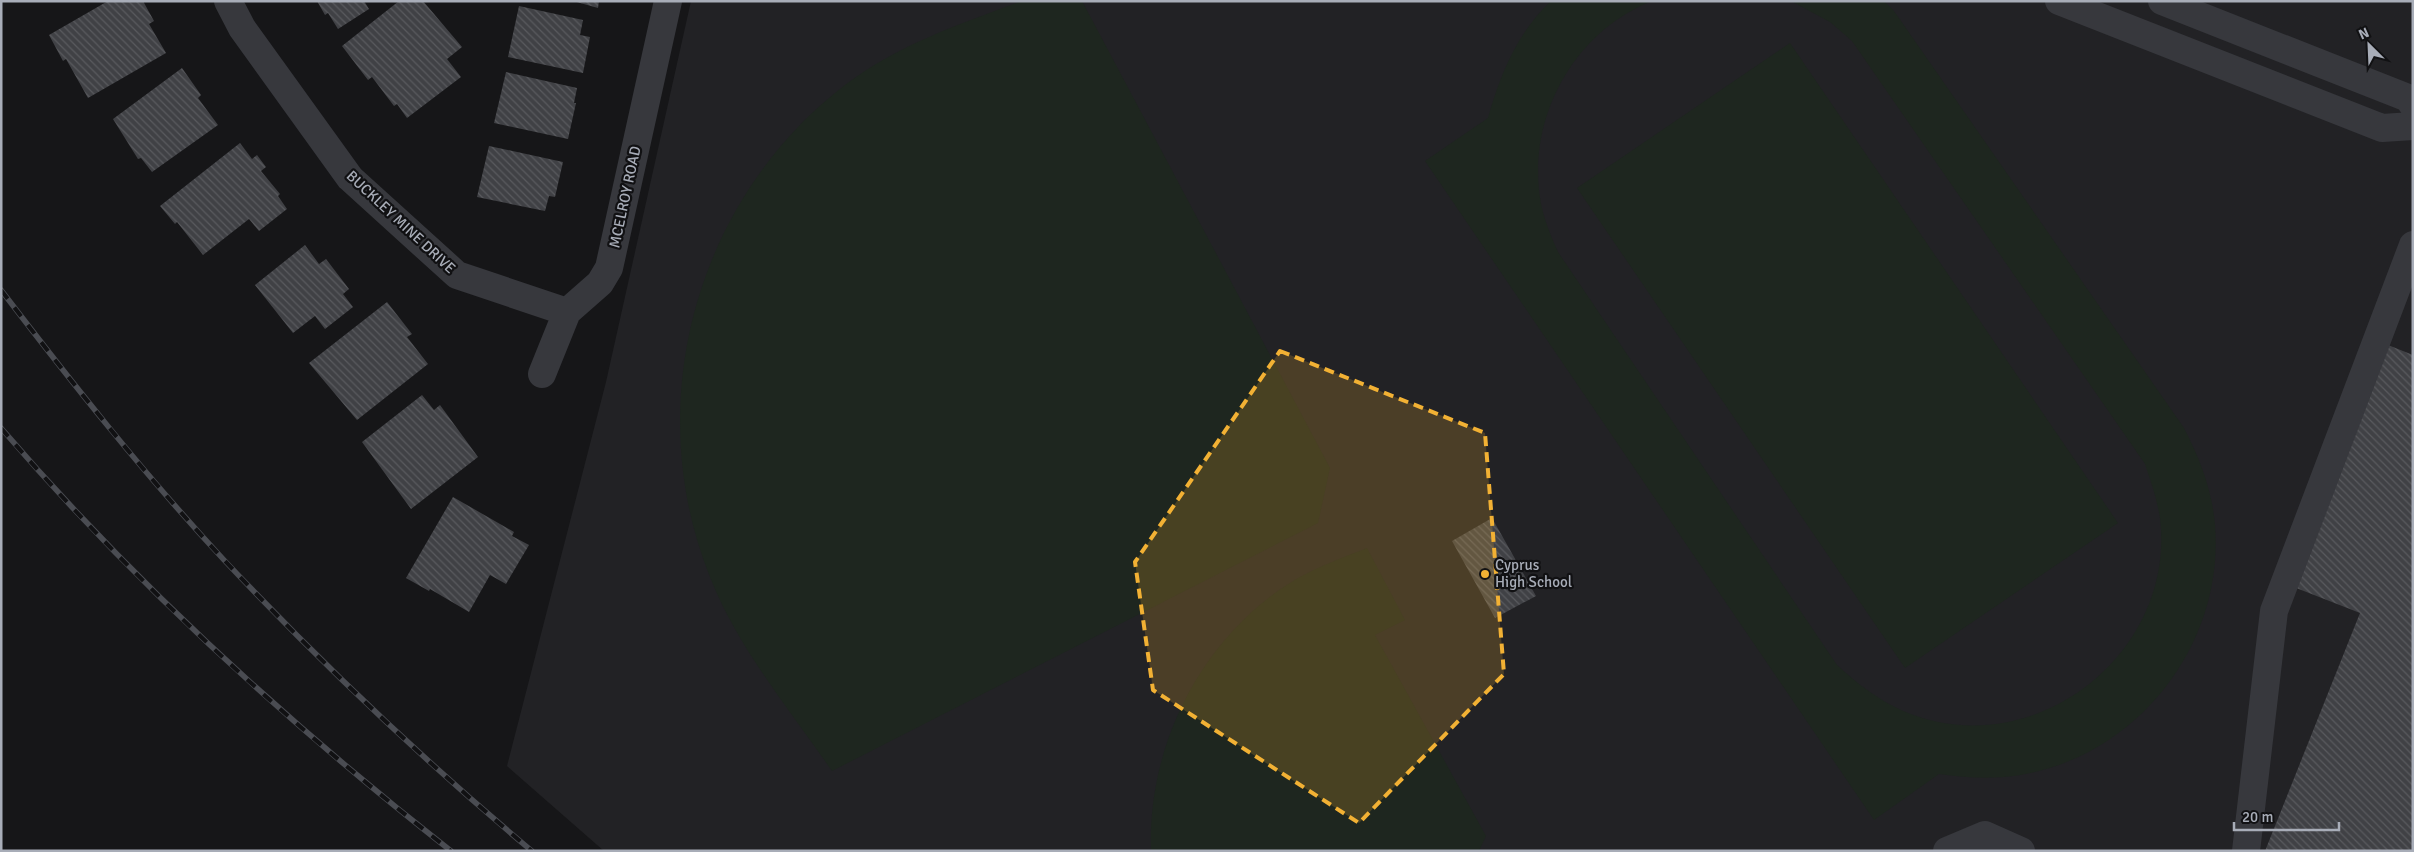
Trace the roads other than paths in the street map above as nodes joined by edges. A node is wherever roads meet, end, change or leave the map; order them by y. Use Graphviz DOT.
graph roads {
  1 [pos="228,1"];
  2 [pos="668,1"];
  3 [pos="2059,1"];
  4 [pos="2162,1"];
  5 [pos="2413,105"];
  6 [pos="2413,126"];
  7 [pos="2413,245"];
  8 [pos="567,312"];
  9 [pos="542,374"];
  10 [pos="1948,851"];
  11 [pos="2021,851"];
  12 [pos="2246,851"];
  1 -- 8 [label="street, BUCKLEY MINE DRIVE"];
  2 -- 8 [label="street, MCELROY ROAD"];
  3 -- 6 [label="street"];
  4 -- 5 [label="street"];
  7 -- 12 [label="street"];
  8 -- 9 [label="street, MCELROY ROAD"];
  10 -- 11 [label="street"];
}
